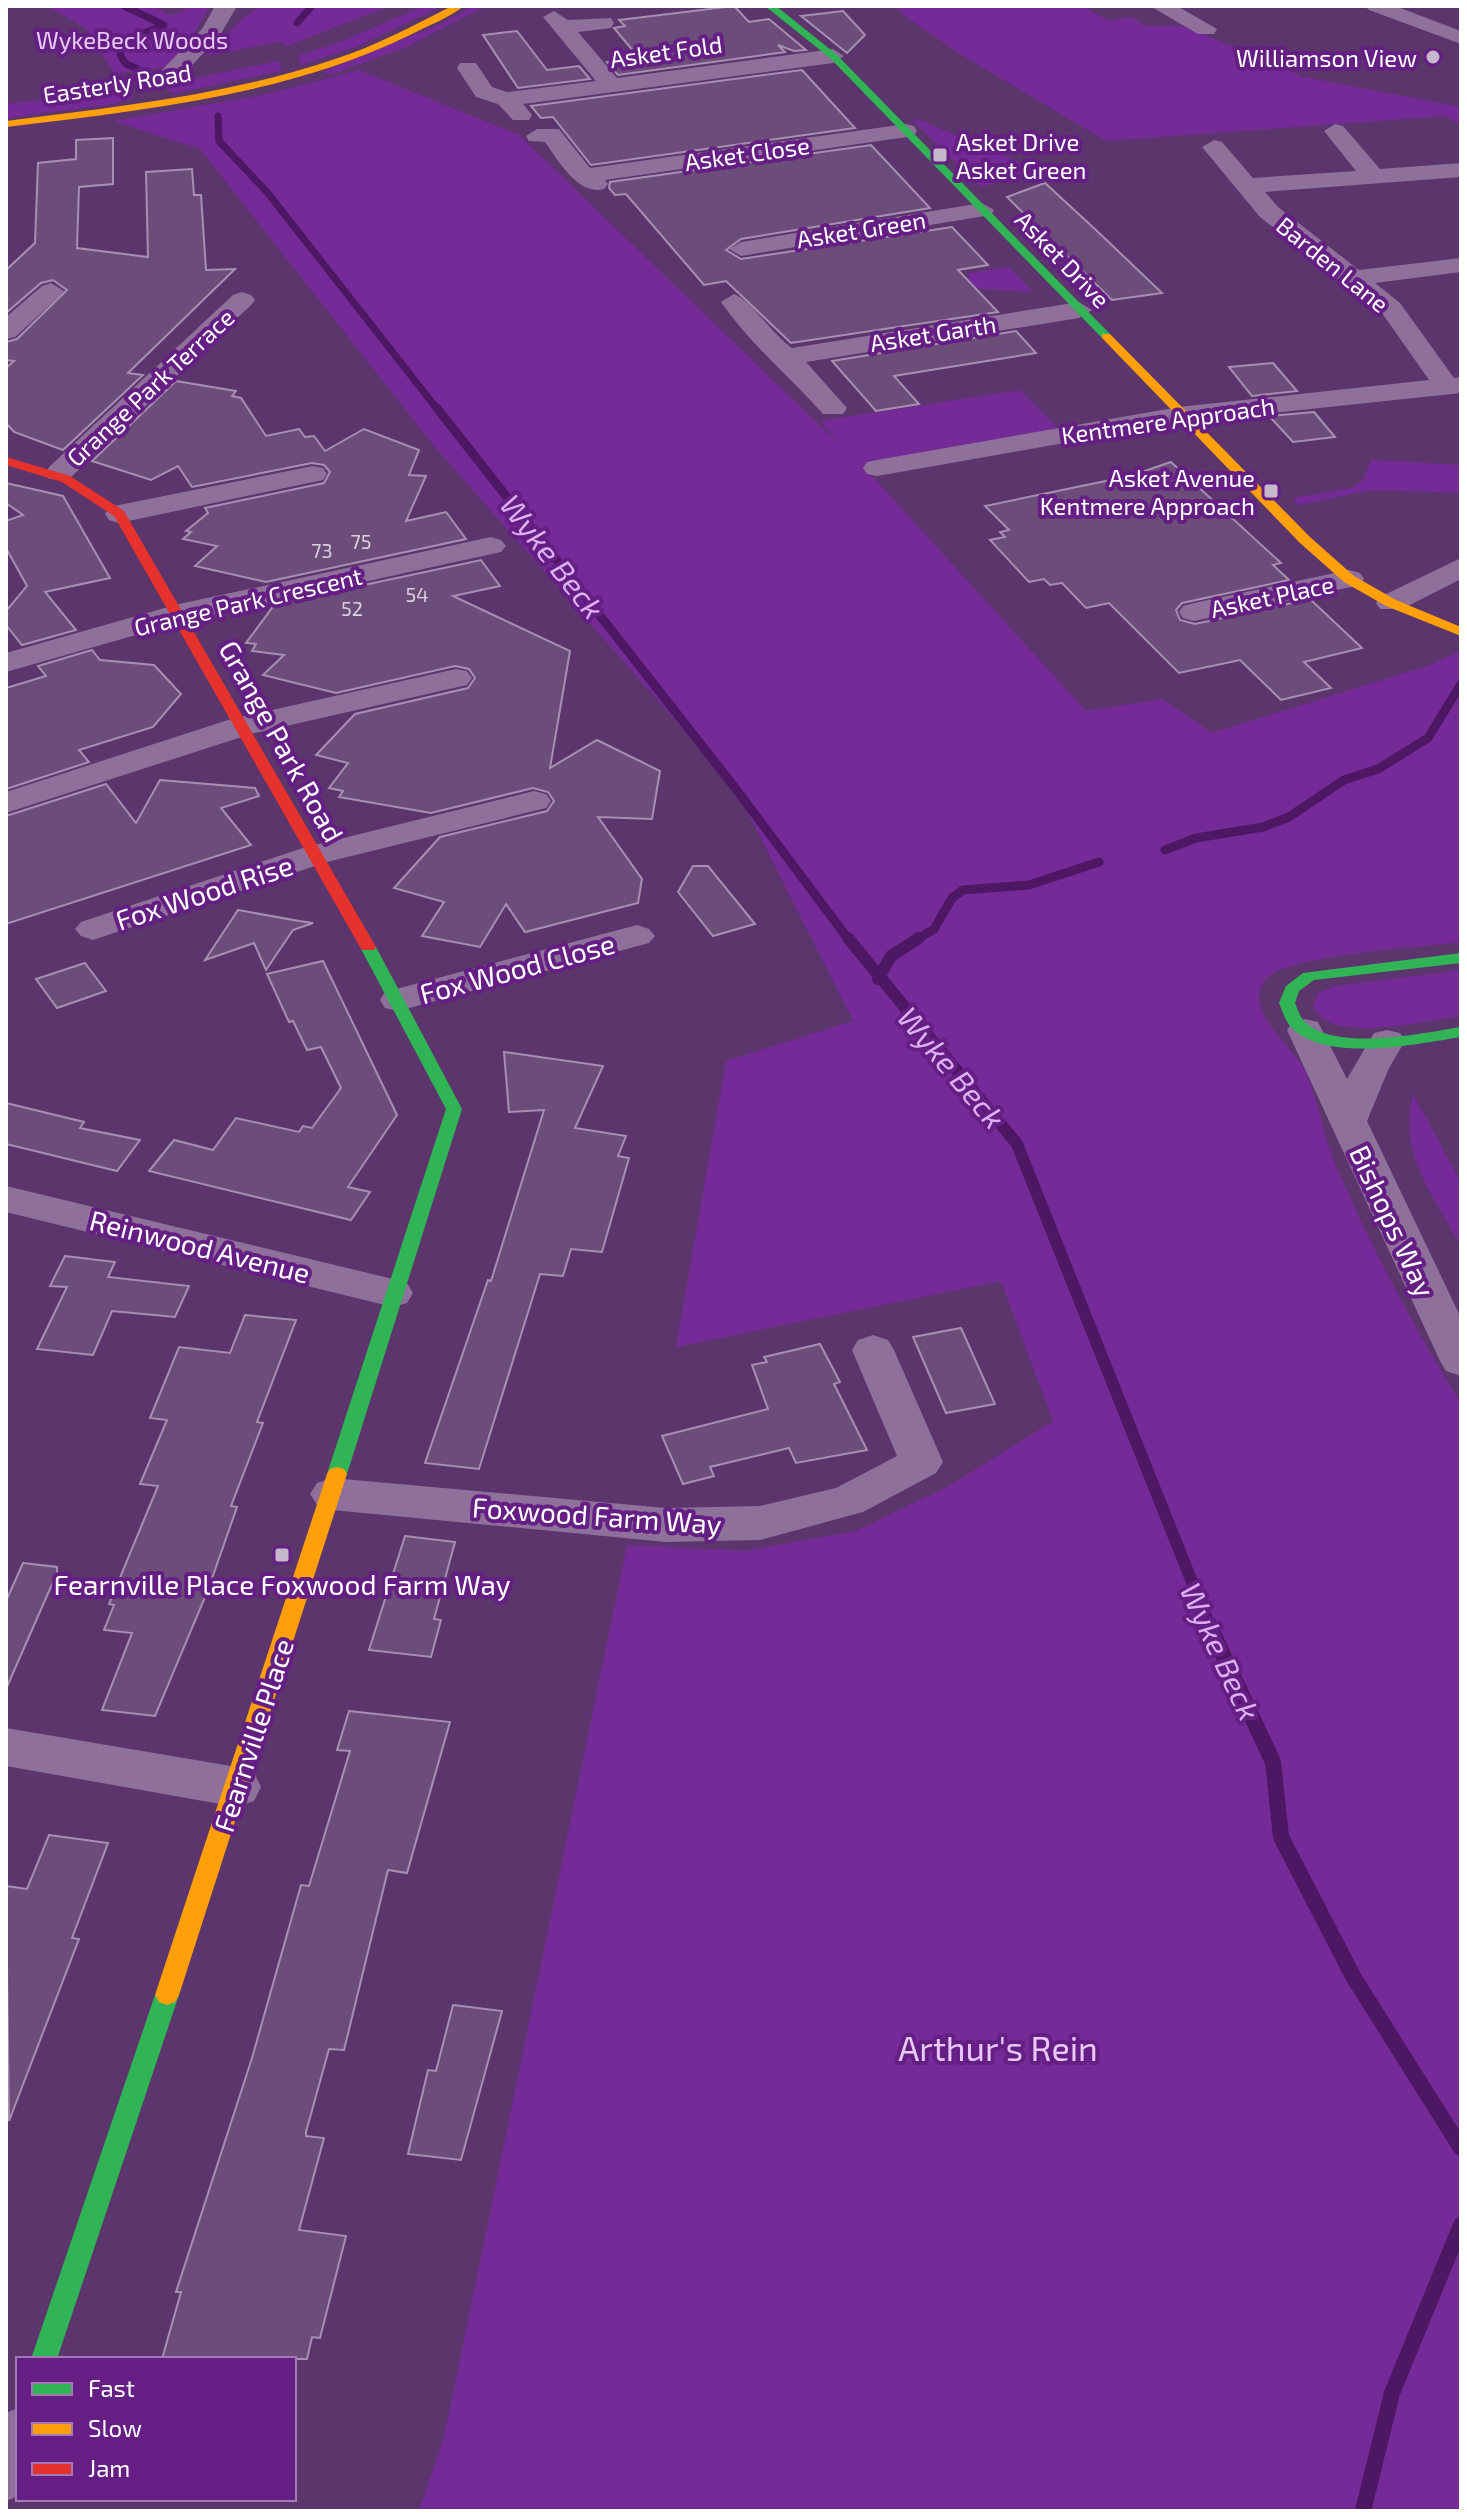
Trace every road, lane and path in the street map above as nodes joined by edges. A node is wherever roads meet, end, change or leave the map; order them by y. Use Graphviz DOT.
graph roads {
  1 [pos="226,6"];
  2 [pos="459,6"];
  3 [pos="770,6"];
  4 [pos="1161,6"];
  5 [pos="1376,6"];
  6 [pos="603,23"];
  7 [pos="1206,29"];
  8 [pos="1461,38"];
  9 [pos="833,56"];
  10 [pos="468,68"];
  11 [pos="196,72"];
  12 [pos="153,84"];
  13 [pos="611,85"];
  14 [pos="139,106"];
  15 [pos="6,124"];
  16 [pos="906,131"];
  17 [pos="1335,131"];
  18 [pos="537,136"];
  19 [pos="1214,147"];
  20 [pos="1461,170"];
  21 [pos="1373,176"];
  22 [pos="1247,186"];
  23 [pos="982,210"];
  24 [pos="741,249"];
  25 [pos="1461,265"];
  26 [pos="1356,278"];
  27 [pos="51,291"];
  28 [pos="242,300"];
  29 [pos="734,302"];
  30 [pos="1079,310"];
  31 [pos="6,331"];
  32 [pos="787,357"];
  33 [pos="1454,385"];
  34 [pos="833,408"];
  35 [pos="1179,415"];
  36 [pos="6,461"];
  37 [pos="877,468"];
  38 [pos="59,473"];
  39 [pos="313,474"];
  40 [pos="119,514"];
  41 [pos="491,546"];
  42 [pos="1461,567"];
  43 [pos="1349,579"];
  44 [pos="1391,603"];
  45 [pos="1194,612"];
  46 [pos="179,613"];
  47 [pos="1461,632"];
  48 [pos="6,663"];
  49 [pos="456,678"];
  50 [pos="242,726"];
  51 [pos="534,801"];
  52 [pos="6,803"];
  53 [pos="315,855"];
  54 [pos="93,929"];
  55 [pos="637,936"];
  56 [pos="1461,958"];
  57 [pos="398,1000"];
  58 [pos="1305,1030"];
  59 [pos="1461,1032"];
  60 [pos="1387,1041"];
  61 [pos="454,1109"];
  62 [pos="1347,1123"];
  63 [pos="6,1199"];
  64 [pos="393,1293"];
  65 [pos="873,1350"];
  66 [pos="1461,1361"];
  67 [pos="332,1494"];
  68 [pos="6,1747"];
  69 [pos="237,1787"];
  70 [pos="45,2357"];
  71 [pos="16,2443"];
  72 [pos="6,2472"];
  1 -- 12 [label="street"];
  2 -- 14 [label="street, Easterly Road"];
  3 -- 9 [label="street, Asket Drive"];
  4 -- 7 [label="street"];
  5 -- 8 [label="street"];
  6 -- 13 [label="street"];
  9 -- 13 [label="street, Asket Fold"];
  9 -- 16 [label="street, Asket Drive"];
  10 -- 13 [label="street, Asket Fold"];
  11 -- 12 [label="street, Easterly Road"];
  12 -- 14 [label="street"];
  14 -- 15 [label="street, Easterly Road"];
  16 -- 18 [label="street, Asket Close"];
  16 -- 23 [label="street, Asket Drive"];
  17 -- 21 [label="street"];
  19 -- 22 [label="street, Barden Lane"];
  20 -- 21 [label="street"];
  21 -- 22 [label="street"];
  22 -- 26 [label="street, Barden Lane"];
  23 -- 24 [label="street, Asket Green"];
  23 -- 30 [label="street, Asket Drive"];
  25 -- 26 [label="street"];
  26 -- 33 [label="street, Barden Lane"];
  27 -- 31 [label="street"];
  28 -- 38 [label="street, Grange Park Terrace"];
  29 -- 32 [label="street"];
  30 -- 32 [label="street, Asket Garth"];
  30 -- 35 [label="street, Asket Drive"];
  32 -- 34 [label="street"];
  33 -- 35 [label="street, Kentmere Approach"];
  35 -- 37 [label="street, Kentmere Approach"];
  35 -- 43 [label="street, Asket Drive"];
  36 -- 38 [label="street, Grange Park Road"];
  38 -- 40 [label="street, Grange Park Road"];
  39 -- 40 [label="street"];
  40 -- 46 [label="street, Grange Park Road"];
  41 -- 46 [label="street, Grange Park Crescent"];
  42 -- 44 [label="street"];
  43 -- 44 [label="street, Asket Drive"];
  43 -- 45 [label="street, Asket Place"];
  44 -- 47 [label="street, Asket Drive"];
  46 -- 48 [label="street, Grange Park Crescent"];
  46 -- 50 [label="street, Grange Park Road"];
  49 -- 50 [label="street"];
  50 -- 52 [label="street"];
  50 -- 53 [label="street, Grange Park Road"];
  51 -- 53 [label="street, Fox Wood Rise"];
  53 -- 54 [label="street, Fox Wood Rise"];
  53 -- 57 [label="street, Grange Park Road"];
  55 -- 57 [label="street, Fox Wood Close"];
  56 -- 58 [label="street"];
  57 -- 61 [label="street, Grange Park Road"];
  58 -- 60 [label="street"];
  58 -- 62 [label="street, Bishops Way"];
  59 -- 60 [label="street"];
  60 -- 62 [label="street, Bishops Way"];
  61 -- 64 [label="street, Fearnville Place"];
  62 -- 66 [label="street, Bishops Way"];
  63 -- 64 [label="street, Reinwood Avenue"];
  64 -- 67 [label="street, Fearnville Place"];
  65 -- 67 [label="street, Foxwood Farm Way"];
  67 -- 69 [label="street, Fearnville Place"];
  68 -- 69 [label="street"];
  69 -- 70 [label="street, Fearnville Place"];
  71 -- 72 [label="street"];
}
